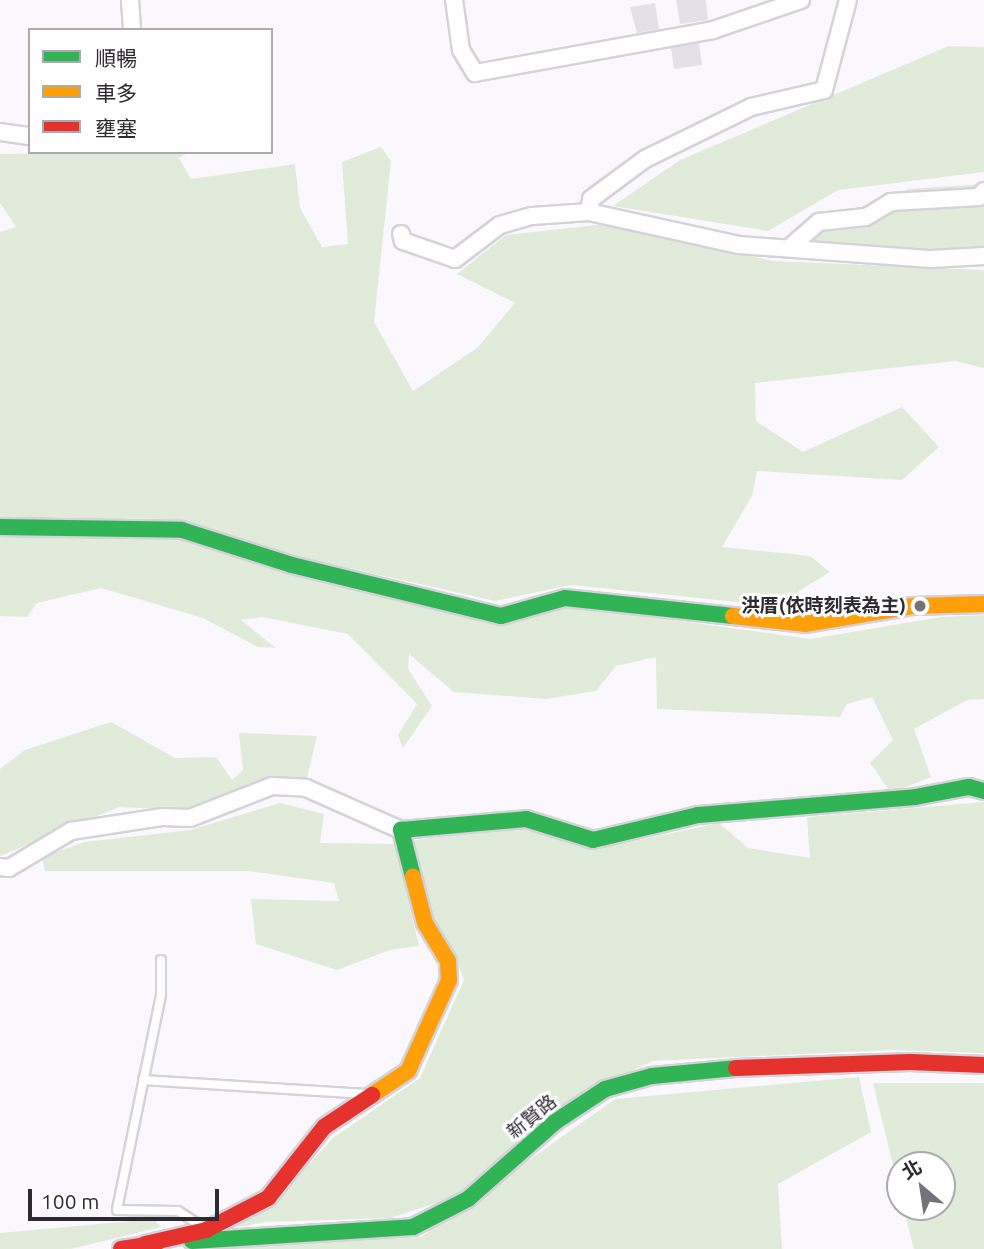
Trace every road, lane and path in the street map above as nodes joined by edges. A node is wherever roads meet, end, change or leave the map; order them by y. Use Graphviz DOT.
graph roads {
  1 [pos="130,0"];
  2 [pos="454,0"];
  3 [pos="801,0"];
  4 [pos="848,0"];
  5 [pos="132,28"];
  6 [pos="0,132"];
  7 [pos="28,136"];
  8 [pos="984,191"];
  9 [pos="589,212"];
  10 [pos="401,234"];
  11 [pos="789,248"];
  12 [pos="984,256"];
  13 [pos="0,527"];
  14 [pos="984,604"];
  15 [pos="984,791"];
  16 [pos="401,831"];
  17 [pos="0,867"];
  18 [pos="162,960"];
  19 [pos="984,1065"];
  20 [pos="143,1080"];
  21 [pos="373,1095"];
  22 [pos="206,1230"];
  23 [pos="145,1244"];
  24 [pos="121,1249"];
  1 -- 5 [label="street"];
  2 -- 3 [label="street"];
  4 -- 9 [label="street"];
  6 -- 7 [label="street"];
  8 -- 11 [label="street"];
  9 -- 10 [label="street"];
  9 -- 11 [label="street"];
  11 -- 12 [label="street"];
  13 -- 14 [label="street"];
  15 -- 16 [label="street"];
  16 -- 17 [label="street"];
  16 -- 21 [label="street"];
  18 -- 20 [label="lane"];
  19 -- 23 [label="street, 新賢路"];
  20 -- 21 [label="lane"];
  20 -- 22 [label="lane"];
  21 -- 22 [label="street"];
  22 -- 23 [label="street"];
  23 -- 24 [label="street, 新賢路"];
}
